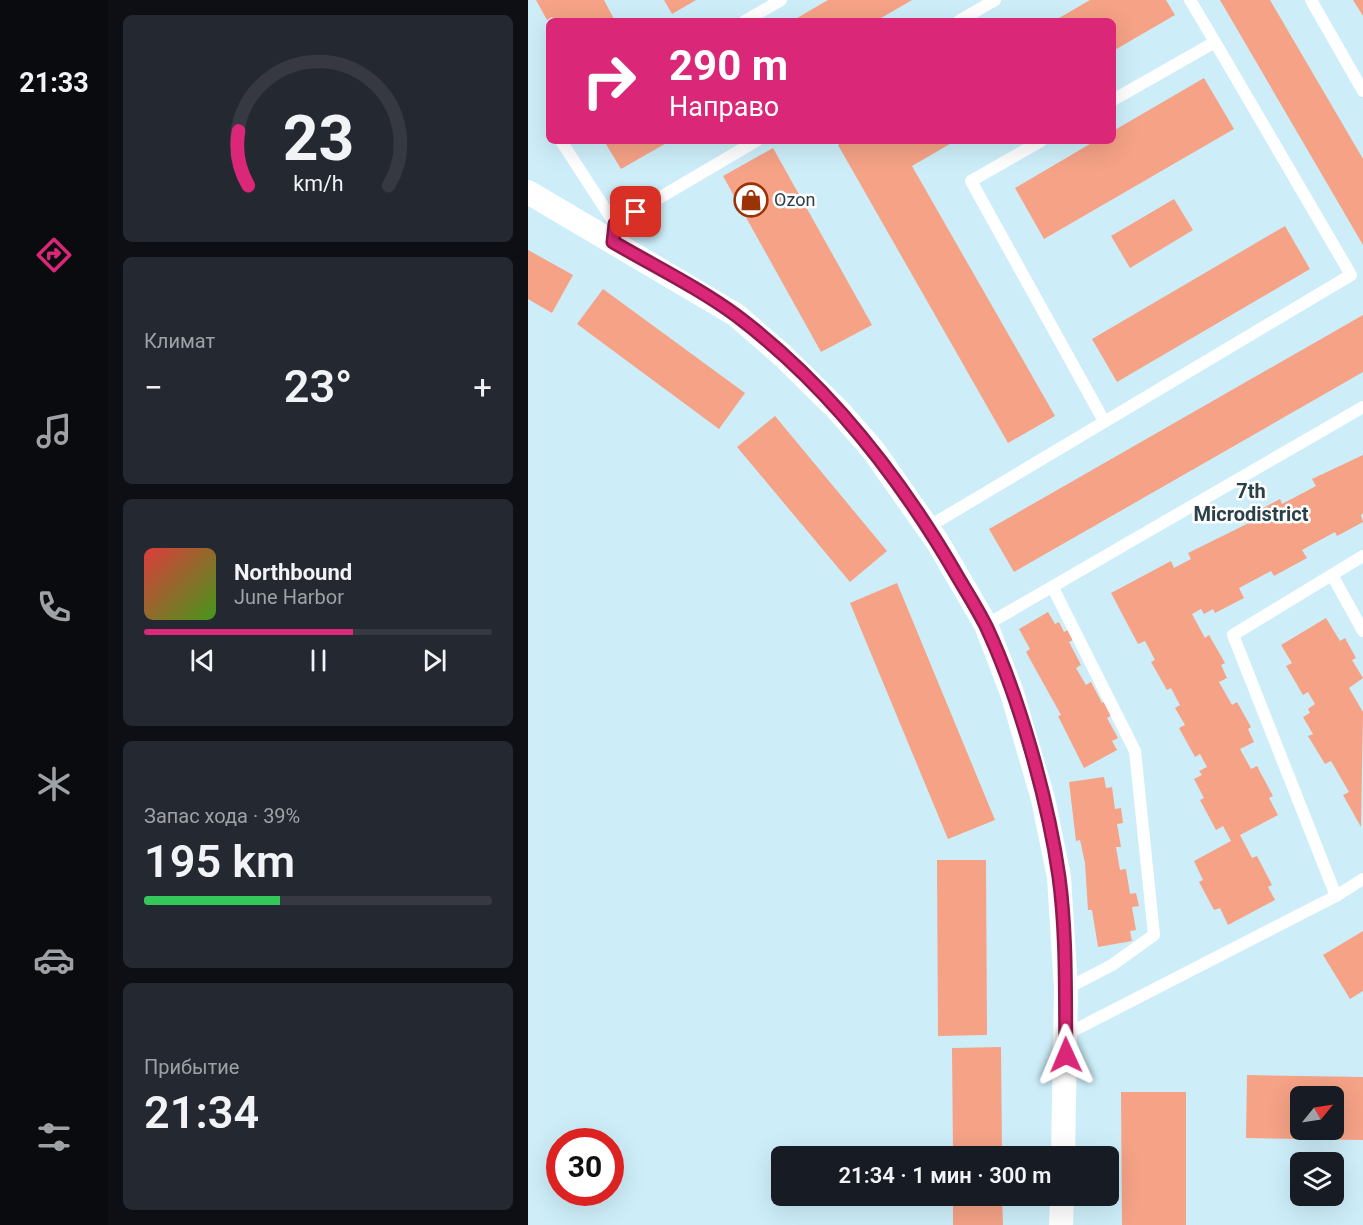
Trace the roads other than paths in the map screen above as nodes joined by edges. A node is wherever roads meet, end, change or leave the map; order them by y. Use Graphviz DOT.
graph roads {
  1 [pos="781,0"];
  2 [pos="995,0"];
  3 [pos="1190,0"];
  4 [pos="1311,0"];
  5 [pos="750,18"];
  6 [pos="964,18"];
  7 [pos="1215,42"];
  8 [pos="1363,91"];
  9 [pos="1116,98"];
  10 [pos="563,144"];
  11 [pos="751,144"];
  12 [pos="1036,144"];
  13 [pos="528,192"];
  14 [pos="614,233"];
  15 [pos="1363,407"];
  16 [pos="1104,421"];
  17 [pos="928,527"];
  18 [pos="1363,556"];
  19 [pos="1332,574"];
  20 [pos="1053,588"];
  21 [pos="986,625"];
  22 [pos="1363,631"];
  23 [pos="1363,879"];
  24 [pos="1336,896"];
  25 [pos="1066,989"];
  26 [pos="1065,1035"];
  27 [pos="1063,1146"];
  28 [pos="1062,1206"];
  29 [pos="1061,1225"];
  1 -- 5 [label="lane"];
  2 -- 6 [label="lane"];
  3 -- 7 [label="lane"];
  4 -- 8 [label="lane"];
  7 -- 9 [label="lane"];
  7 -- 16 [label="lane"];
  10 -- 14 [label="lane"];
  11 -- 14 [label="lane"];
  12 -- 16 [label="lane"];
  13 -- 14 [label="street"];
  14 -- 17 [label="street"];
  15 -- 20 [label="lane"];
  16 -- 17 [label="lane"];
  17 -- 21 [label="street"];
  18 -- 19 [label="lane"];
  19 -- 22 [label="lane"];
  19 -- 24 [label="lane"];
  20 -- 21 [label="lane"];
  20 -- 25 [label="lane"];
  21 -- 25 [label="street"];
  23 -- 24 [label="lane"];
  24 -- 26 [label="lane"];
  25 -- 26 [label="street"];
  26 -- 27 [label="street"];
  28 -- 29 [label="street"];
}
